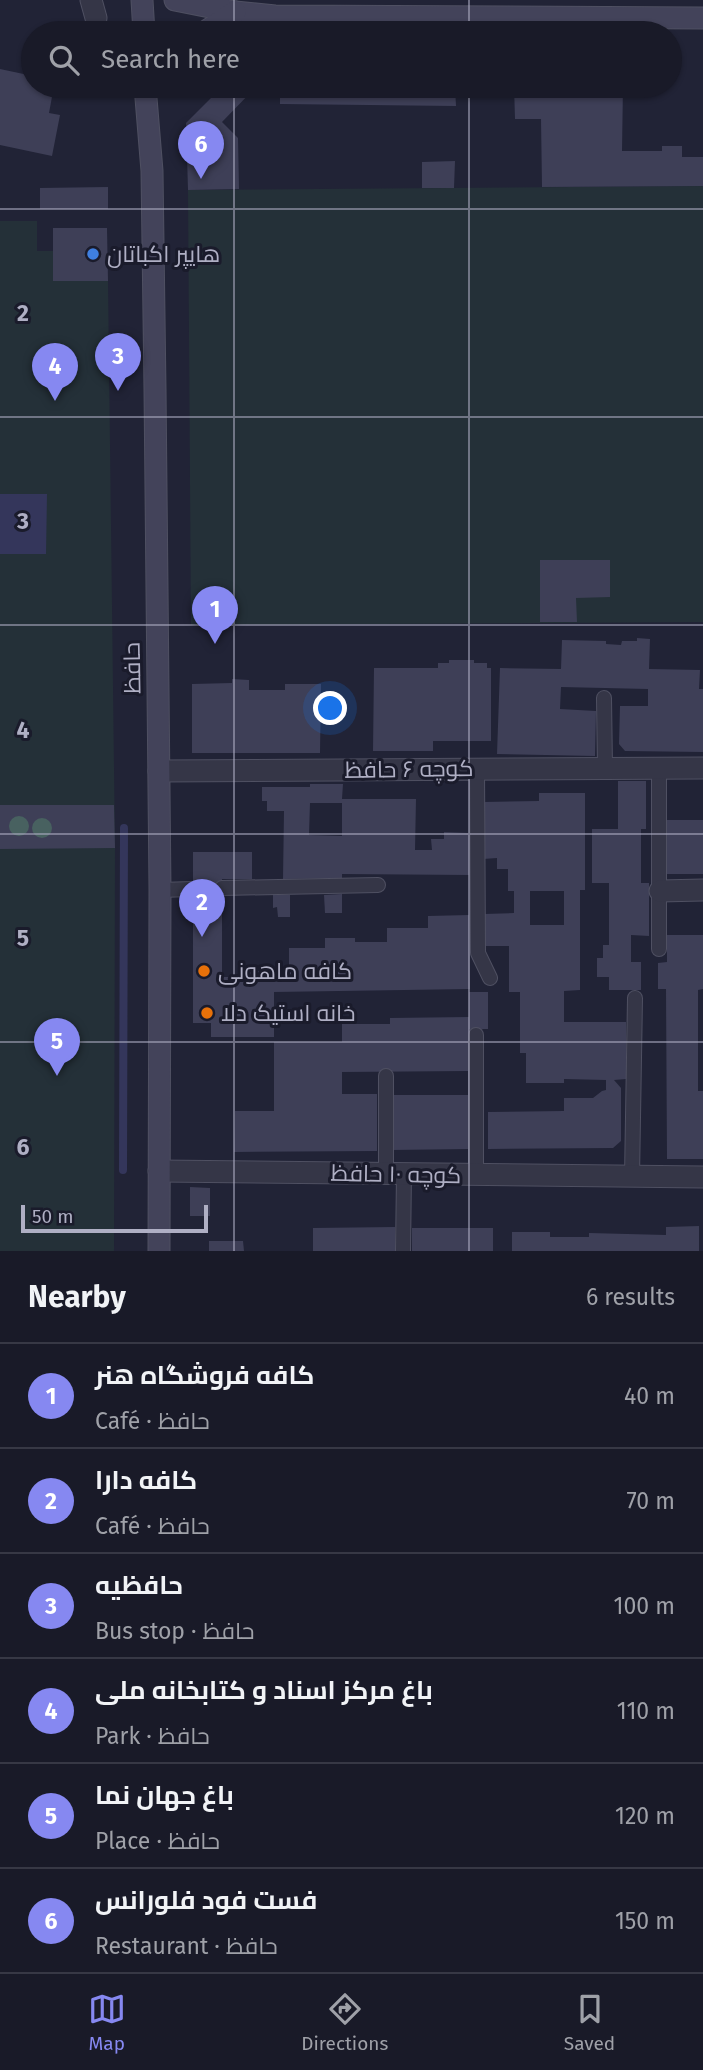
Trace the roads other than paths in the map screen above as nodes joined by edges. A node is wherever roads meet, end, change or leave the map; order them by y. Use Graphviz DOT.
graph roads {
  1 [pos="142,0"];
  2 [pos="175,0"];
  3 [pos="235,12"];
  4 [pos="703,18"];
  5 [pos="143,21"];
  6 [pos="221,21"];
  7 [pos="149,98"];
  8 [pos="604,698"];
  9 [pos="605,767"];
  10 [pos="659,767"];
  11 [pos="477,768"];
  12 [pos="703,768"];
  13 [pos="159,771"];
  14 [pos="378,885"];
  15 [pos="222,888"];
  16 [pos="192,889"];
  17 [pos="160,890"];
  18 [pos="703,890"];
  19 [pos="660,891"];
  20 [pos="659,948"];
  21 [pos="490,978"];
  22 [pos="635,998"];
  23 [pos="476,1035"];
  24 [pos="386,1076"];
  25 [pos="159,1171"];
  26 [pos="395,1173"];
  27 [pos="476,1175"];
  28 [pos="632,1177"];
  29 [pos="703,1177"];
  30 [pos="159,1251"];
  31 [pos="403,1251"];
  1 -- 5 [label="main road"];
  2 -- 3 [label="main road"];
  3 -- 4 [label="main road"];
  3 -- 6 [label="main road"];
  7 -- 13 [label="main road, حافظ"];
  8 -- 9 [label="lane"];
  9 -- 10 [label="street, کوچه ۶ حافظ"];
  9 -- 11 [label="street, کوچه ۶ حافظ"];
  10 -- 12 [label="street, کوچه ۶ حافظ"];
  10 -- 19 [label="lane"];
  11 -- 13 [label="street, کوچه ۶ حافظ"];
  11 -- 21 [label="lane"];
  13 -- 17 [label="main road, حافظ"];
  14 -- 15 [label="lane"];
  16 -- 17 [label="lane"];
  17 -- 25 [label="main road, حافظ"];
  18 -- 19 [label="street"];
  19 -- 20 [label="lane"];
  22 -- 28 [label="lane"];
  23 -- 27 [label="lane"];
  24 -- 26 [label="lane"];
  25 -- 26 [label="street, کوچه ۱۰ حافظ"];
  25 -- 30 [label="main road, حافظ"];
  26 -- 27 [label="street, کوچه ۱۰ حافظ"];
  26 -- 31 [label="lane"];
  27 -- 28 [label="street, کوچه ۱۰ حافظ"];
  28 -- 29 [label="street, کوچه ۱۰ حافظ"];
}
